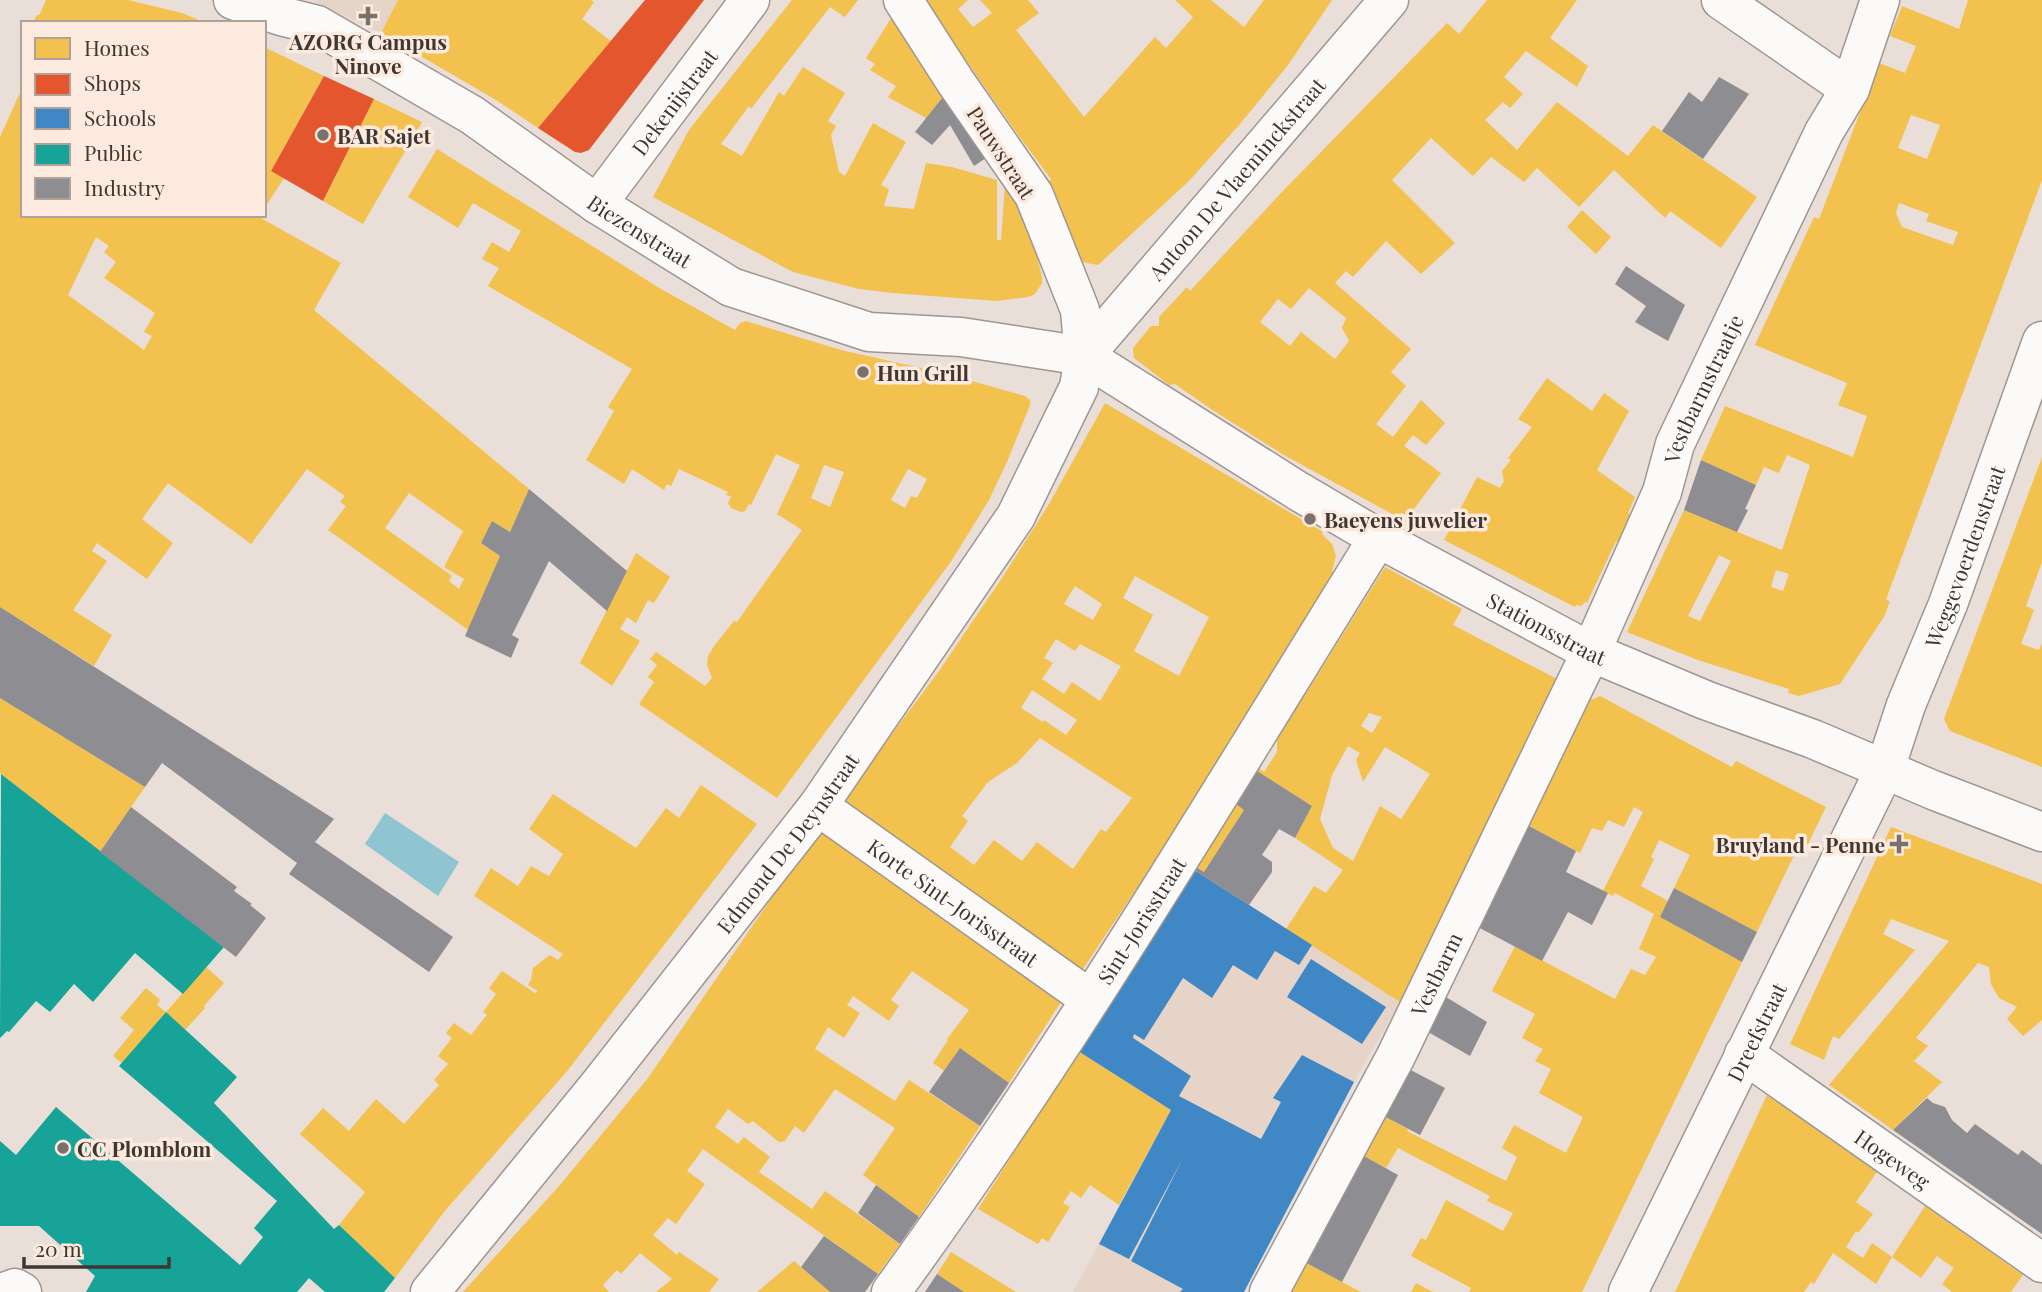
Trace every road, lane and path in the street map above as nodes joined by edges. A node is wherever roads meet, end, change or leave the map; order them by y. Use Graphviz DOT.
graph roads {
  1 [pos="233,0"];
  2 [pos="750,0"];
  3 [pos="904,0"];
  4 [pos="1389,0"];
  5 [pos="1721,0"];
  6 [pos="1880,0"];
  7 [pos="1850,89"];
  8 [pos="597,204"];
  9 [pos="2042,341"];
  10 [pos="1084,356"];
  11 [pos="1378,538"];
  12 [pos="1591,652"];
  13 [pos="1885,769"];
  14 [pos="818,806"];
  15 [pos="2042,832"];
  16 [pos="1090,999"];
  17 [pos="1744,1054"];
  18 [pos="2042,1263"];
  19 [pos="4,1292"];
  20 [pos="22,1292"];
  21 [pos="430,1292"];
  22 [pos="891,1292"];
  23 [pos="1269,1292"];
  24 [pos="1628,1292"];
  1 -- 8 [label="street, Biezenstraat"];
  2 -- 8 [label="street, Dekenijstraat"];
  3 -- 10 [label="street, Pauwstraat"];
  4 -- 10 [label="street, Antoon De Vlaeminckstraat"];
  5 -- 7 [label="street"];
  6 -- 7 [label="street, Vestbarmstraatje"];
  7 -- 12 [label="street, Vestbarmstraatje"];
  8 -- 10 [label="street, Biezenstraat"];
  9 -- 13 [label="street, Weggevoerdenstraat"];
  10 -- 11 [label="street, Stationsstraat"];
  10 -- 14 [label="street, Edmond De Deynstraat"];
  11 -- 12 [label="street, Stationsstraat"];
  11 -- 16 [label="street, Sint-Jorisstraat"];
  12 -- 13 [label="street, Stationsstraat"];
  12 -- 23 [label="street, Vestbarm"];
  13 -- 15 [label="street, Stationsstraat"];
  13 -- 17 [label="street, Dreefstraat"];
  14 -- 16 [label="street, Korte Sint-Jorisstraat"];
  14 -- 21 [label="street, Edmond De Deynstraat"];
  16 -- 22 [label="street, Sint-Jorisstraat"];
  17 -- 18 [label="street, Hogeweg"];
  17 -- 24 [label="street, Dreefstraat"];
  19 -- 20 [label="street"];
}
